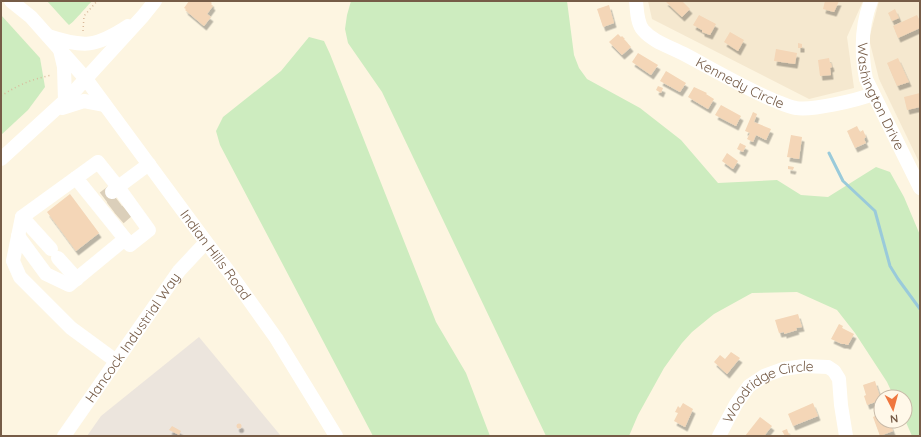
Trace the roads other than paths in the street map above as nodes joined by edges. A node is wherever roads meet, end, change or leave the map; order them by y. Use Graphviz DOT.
graph roads {
  1 [pos="11,1"];
  2 [pos="155,1"];
  3 [pos="636,1"];
  4 [pos="871,1"];
  5 [pos="143,16"];
  6 [pos="47,35"];
  7 [pos="60,50"];
  8 [pos="86,79"];
  9 [pos="873,94"];
  10 [pos="105,105"];
  11 [pos="60,106"];
  12 [pos="1,159"];
  13 [pos="149,164"];
  14 [pos="76,178"];
  15 [pos="920,188"];
  16 [pos="115,205"];
  17 [pos="22,217"];
  18 [pos="18,236"];
  19 [pos="125,239"];
  20 [pos="206,242"];
  21 [pos="77,279"];
  22 [pos="116,361"];
  23 [pos="64,436"];
  24 [pos="336,436"];
  25 [pos="719,436"];
  26 [pos="846,436"];
  1 -- 6 [label="street, Indian Hills Road"];
  2 -- 5 [label="street"];
  3 -- 9 [label="street, Kennedy Circle"];
  4 -- 9 [label="street, Washington Drive"];
  5 -- 6 [label="street"];
  5 -- 8 [label="street"];
  6 -- 7 [label="street, Indian Hills Road"];
  7 -- 8 [label="street, Indian Hills Road"];
  7 -- 11 [label="street"];
  8 -- 10 [label="street, Indian Hills Road"];
  8 -- 11 [label="street"];
  9 -- 15 [label="street, Washington Drive"];
  10 -- 11 [label="street"];
  10 -- 13 [label="street, Indian Hills Road"];
  11 -- 12 [label="street"];
  13 -- 16 [label="street"];
  13 -- 20 [label="street, Indian Hills Road"];
  14 -- 16 [label="street"];
  14 -- 16 [label="street"];
  14 -- 17 [label="street"];
  16 -- 19 [label="street"];
  16 -- 19 [label="street"];
  17 -- 18 [label="street"];
  17 -- 21 [label="street"];
  18 -- 21 [label="street"];
  18 -- 22 [label="street"];
  19 -- 21 [label="street"];
  20 -- 22 [label="street, Hancock Industrial Way"];
  20 -- 24 [label="street, Indian Hills Road"];
  22 -- 23 [label="street, Hancock Industrial Way"];
  25 -- 26 [label="street, Woodridge Circle"];
}
